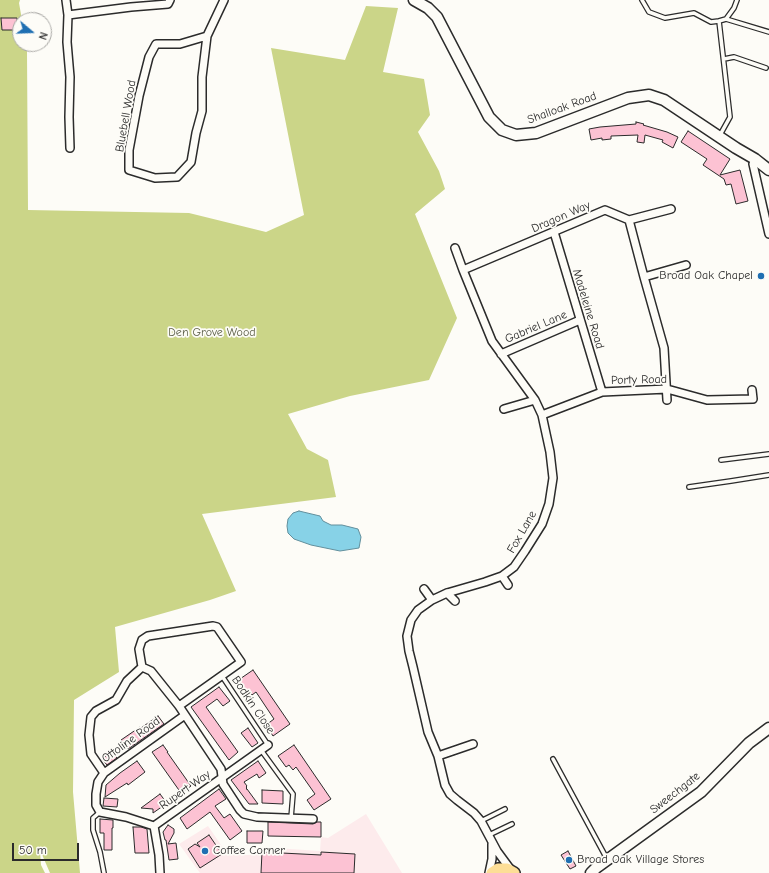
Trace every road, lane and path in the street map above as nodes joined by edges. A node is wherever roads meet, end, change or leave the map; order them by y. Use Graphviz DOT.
graph roads {
  1 [pos="66,0"];
  2 [pos="170,0"];
  3 [pos="224,0"];
  4 [pos="414,0"];
  5 [pos="642,0"];
  6 [pos="737,0"];
  7 [pos="68,14"];
  8 [pos="726,19"];
  9 [pos="719,21"];
  10 [pos="769,32"];
  11 [pos="207,36"];
  12 [pos="724,59"];
  13 [pos="766,68"];
  14 [pos="719,136"];
  15 [pos="70,148"];
  16 [pos="755,159"];
  17 [pos="769,170"];
  18 [pos="671,209"];
  19 [pos="629,220"];
  20 [pos="554,232"];
  21 [pos="769,234"];
  22 [pos="455,248"];
  23 [pos="686,265"];
  24 [pos="463,270"];
  25 [pos="644,277"];
  26 [pos="580,320"];
  27 [pos="501,354"];
  28 [pos="667,389"];
  29 [pos="752,390"];
  30 [pos="602,392"];
  31 [pos="534,400"];
  32 [pos="667,400"];
  33 [pos="504,409"];
  34 [pos="542,415"];
  35 [pos="769,454"];
  36 [pos="721,460"];
  37 [pos="769,475"];
  38 [pos="689,487"];
  39 [pos="502,576"];
  40 [pos="508,585"];
  41 [pos="424,589"];
  42 [pos="447,593"];
  43 [pos="432,600"];
  44 [pos="455,601"];
  45 [pos="142,667"];
  46 [pos="222,676"];
  47 [pos="179,706"];
  48 [pos="185,715"];
  49 [pos="769,728"];
  50 [pos="473,744"];
  51 [pos="268,745"];
  52 [pos="261,750"];
  53 [pos="438,756"];
  54 [pos="553,759"];
  55 [pos="104,773"];
  56 [pos="222,777"];
  57 [pos="505,809"];
  58 [pos="100,812"];
  59 [pos="291,818"];
  60 [pos="313,819"];
  61 [pos="481,821"];
  62 [pos="512,824"];
  63 [pos="154,826"];
  64 [pos="489,835"];
  65 [pos="492,843"];
  66 [pos="607,860"];
  67 [pos="513,872"];
  68 [pos="104,873"];
  69 [pos="160,873"];
  70 [pos="488,873"];
  71 [pos="492,873"];
  72 [pos="591,873"];
  1 -- 7 [label="street"];
  2 -- 7 [label="street"];
  3 -- 11 [label="street, Bluebell Wood"];
  4 -- 14 [label="street, Shalloak Road"];
  5 -- 9 [label="lane"];
  6 -- 8 [label="lane"];
  7 -- 15 [label="street"];
  8 -- 9 [label="lane"];
  8 -- 10 [label="lane"];
  9 -- 12 [label="lane"];
  11 -- 11 [label="street, Bluebell Wood"];
  12 -- 13 [label="lane"];
  12 -- 14 [label="lane"];
  14 -- 16 [label="street, Shalloak Road"];
  16 -- 17 [label="street, Shalloak Road"];
  16 -- 21 [label="street"];
  18 -- 19 [label="street"];
  19 -- 20 [label="street, Dragon Way"];
  19 -- 25 [label="street"];
  20 -- 24 [label="street, Dragon Way"];
  20 -- 26 [label="street, Madeleine Road"];
  22 -- 24 [label="street, Fox Lane"];
  23 -- 25 [label="street"];
  24 -- 27 [label="street, Fox Lane"];
  25 -- 28 [label="street"];
  26 -- 27 [label="street, Gabriel Lane"];
  26 -- 30 [label="street, Madeleine Road"];
  27 -- 31 [label="street, Fox Lane"];
  28 -- 29 [label="street, Porty Road"];
  28 -- 30 [label="street, Porty Road"];
  28 -- 32 [label="street"];
  30 -- 34 [label="street, Porty Road"];
  31 -- 33 [label="street"];
  31 -- 34 [label="street, Fox Lane"];
  34 -- 39 [label="street, Fox Lane"];
  35 -- 36 [label="lane"];
  37 -- 38 [label="lane"];
  39 -- 40 [label="street"];
  39 -- 42 [label="street, Fox Lane"];
  41 -- 43 [label="street"];
  42 -- 43 [label="street, Fox Lane"];
  42 -- 44 [label="street"];
  43 -- 53 [label="street, Fox Lane"];
  45 -- 46 [label="street"];
  45 -- 47 [label="street"];
  45 -- 55 [label="street"];
  46 -- 47 [label="street"];
  46 -- 51 [label="lane, Bodkin Close"];
  47 -- 48 [label="street"];
  48 -- 55 [label="street, Ottoline Road"];
  48 -- 56 [label="street"];
  49 -- 66 [label="street, Sweechgate"];
  50 -- 53 [label="street"];
  51 -- 52 [label="street, Rupert Way"];
  52 -- 56 [label="street, Rupert Way"];
  52 -- 59 [label="lane"];
  53 -- 61 [label="street, Fox Lane"];
  54 -- 66 [label="lane"];
  55 -- 58 [label="street, Ottoline Road"];
  56 -- 59 [label="street"];
  56 -- 63 [label="street, Rupert Way"];
  57 -- 61 [label="lane"];
  58 -- 63 [label="street"];
  58 -- 68 [label="lane"];
  59 -- 60 [label="street"];
  61 -- 64 [label="street, Fox Lane"];
  62 -- 64 [label="lane"];
  63 -- 69 [label="street, Rupert Way"];
  64 -- 65 [label="street, Fox Lane"];
  65 -- 67 [label="street, Fox Lane"];
  65 -- 70 [label="street, Fox Lane"];
  66 -- 72 [label="street, Sweechgate"];
  67 -- 71 [label="main road"];
}
